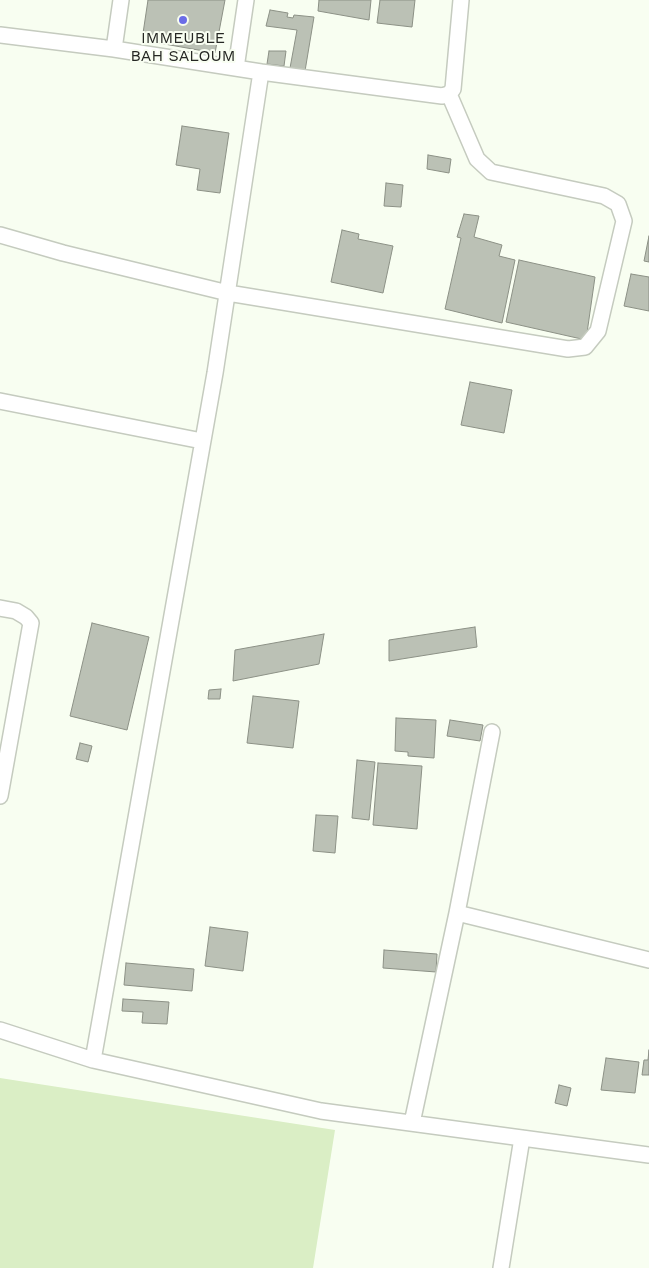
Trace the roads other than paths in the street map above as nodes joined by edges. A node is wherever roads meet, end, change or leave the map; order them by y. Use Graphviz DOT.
graph roads {
  1 [pos="121,0"];
  2 [pos="246,0"];
  3 [pos="461,0"];
  4 [pos="0,35"];
  5 [pos="114,49"];
  6 [pos="236,68"];
  7 [pos="260,72"];
  8 [pos="449,94"];
  9 [pos="0,235"];
  10 [pos="228,293"];
  11 [pos="0,401"];
  12 [pos="202,441"];
  13 [pos="0,608"];
  14 [pos="492,732"];
  15 [pos="0,796"];
  16 [pos="457,913"];
  17 [pos="649,960"];
  18 [pos="0,1030"];
  19 [pos="93,1060"];
  20 [pos="412,1123"];
  21 [pos="522,1138"];
  22 [pos="649,1155"];
  23 [pos="501,1268"];
  1 -- 5 [label="street"];
  2 -- 6 [label="street"];
  3 -- 8 [label="street"];
  4 -- 5 [label="street"];
  5 -- 6 [label="street"];
  6 -- 7 [label="street"];
  7 -- 8 [label="street"];
  7 -- 10 [label="street"];
  8 -- 10 [label="street"];
  9 -- 10 [label="street"];
  10 -- 12 [label="street"];
  11 -- 12 [label="street"];
  12 -- 19 [label="street"];
  13 -- 15 [label="street"];
  14 -- 16 [label="street"];
  16 -- 17 [label="street"];
  16 -- 20 [label="street"];
  18 -- 19 [label="street"];
  19 -- 20 [label="street"];
  20 -- 21 [label="street"];
  21 -- 22 [label="street"];
  21 -- 23 [label="street"];
}
